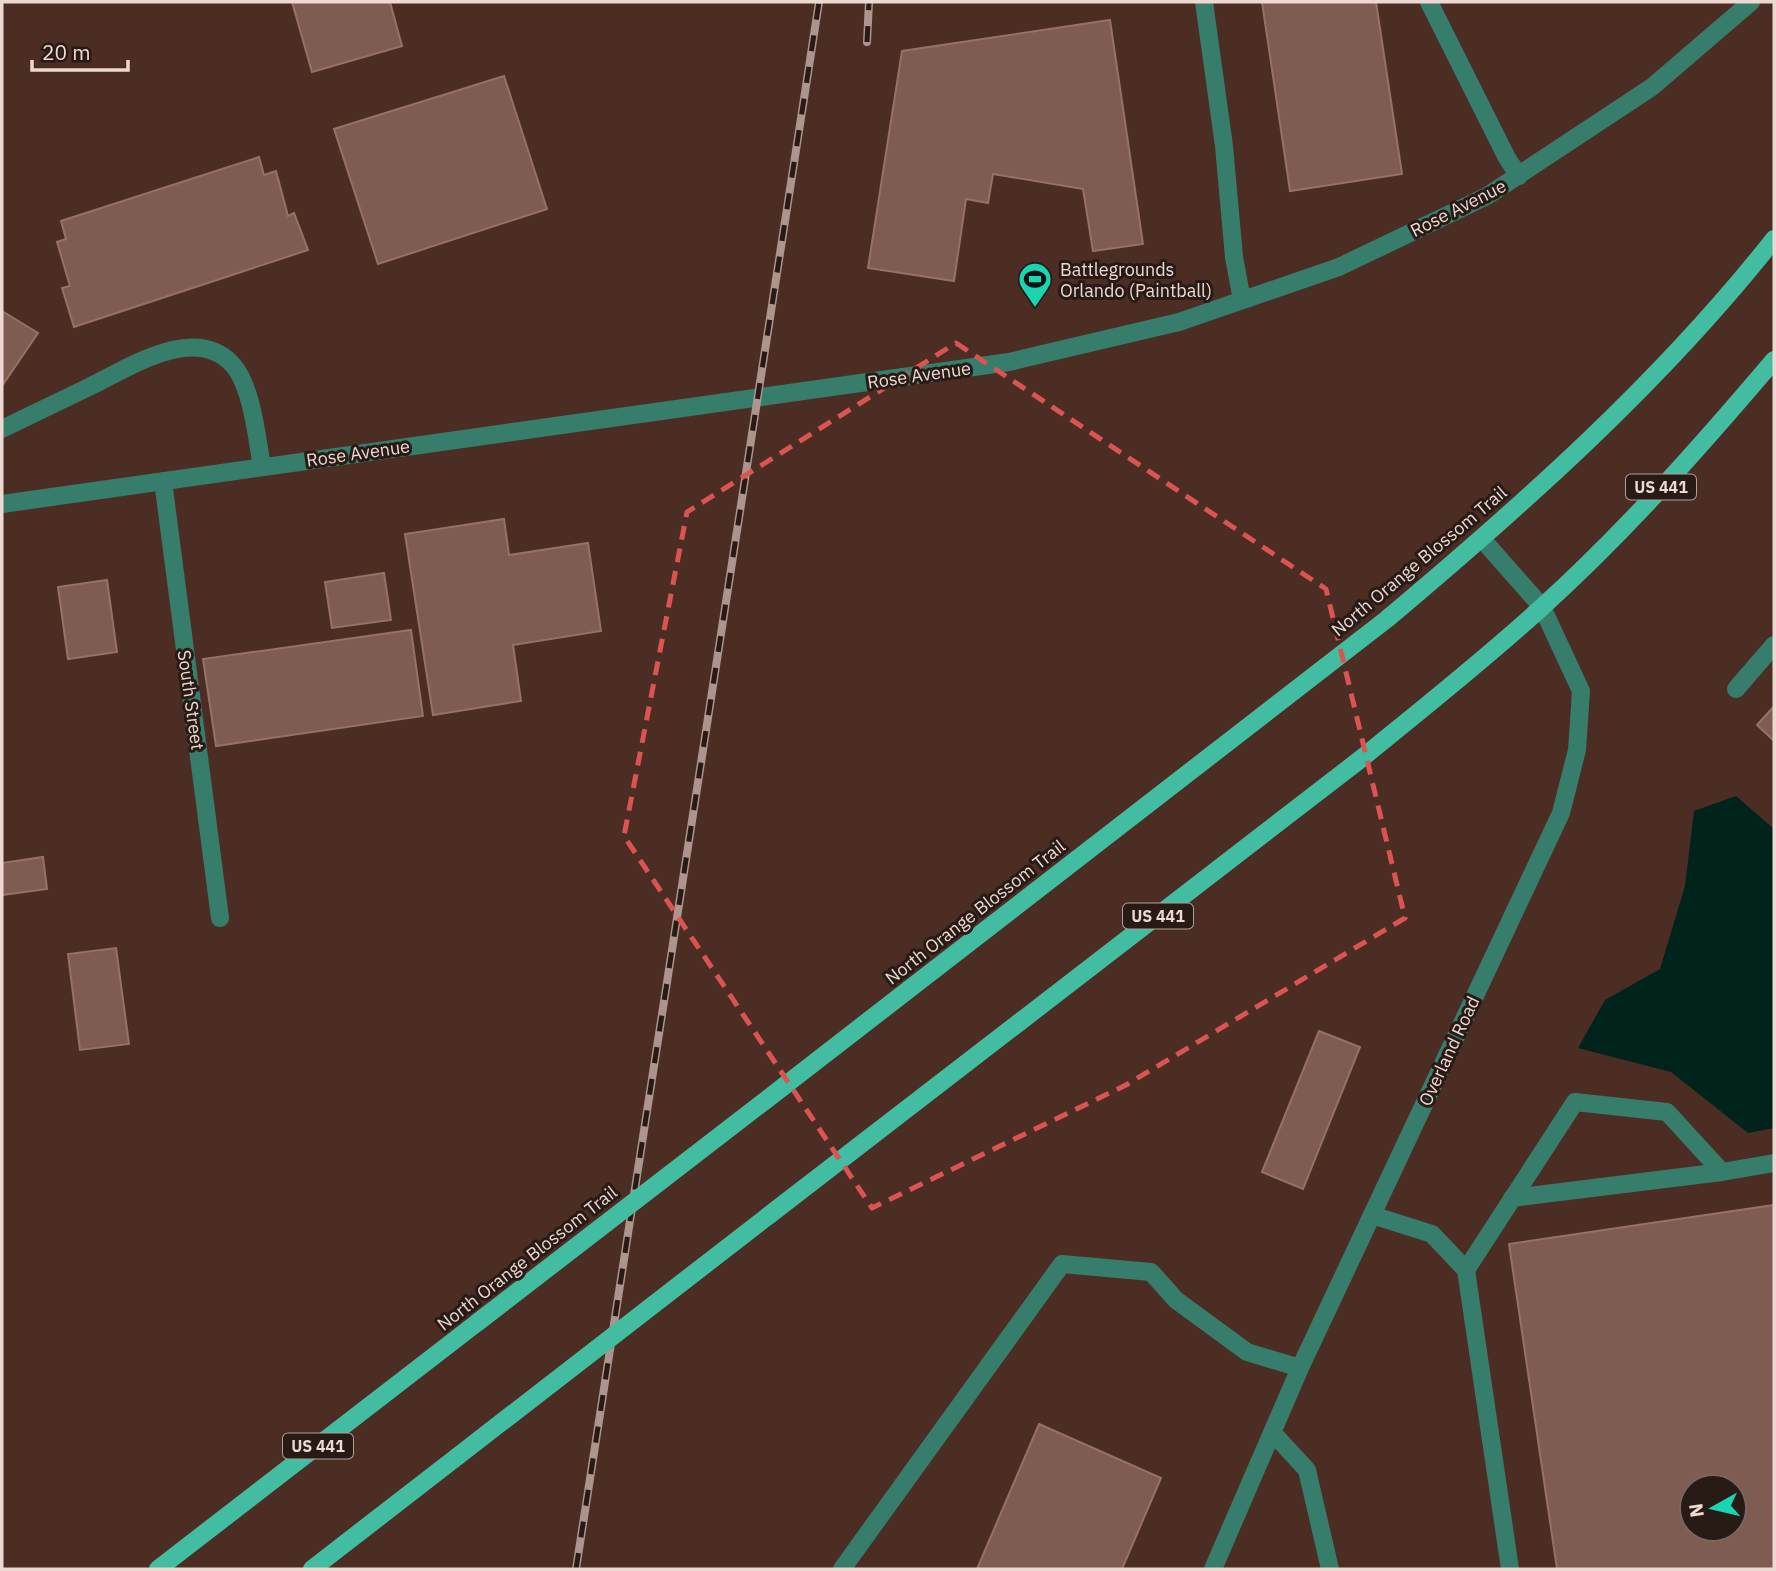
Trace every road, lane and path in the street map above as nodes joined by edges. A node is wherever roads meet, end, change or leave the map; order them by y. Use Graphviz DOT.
graph roads {
  1 [pos="1204,2"];
  2 [pos="1429,2"];
  3 [pos="1751,2"];
  4 [pos="1519,176"];
  5 [pos="1774,239"];
  6 [pos="1242,300"];
  7 [pos="1774,360"];
  8 [pos="2,429"];
  9 [pos="262,467"];
  10 [pos="163,481"];
  11 [pos="2,504"];
  12 [pos="1482,539"];
  13 [pos="1542,607"];
  14 [pos="1774,645"];
  15 [pos="1737,688"];
  16 [pos="220,918"];
  17 [pos="1774,1163"];
  18 [pos="1722,1172"];
  19 [pos="1512,1198"];
  20 [pos="1372,1215"];
  21 [pos="1466,1270"];
  22 [pos="1300,1368"];
  23 [pos="1272,1432"];
  24 [pos="158,1569"];
  25 [pos="312,1569"];
  26 [pos="842,1569"];
  27 [pos="1213,1569"];
  28 [pos="1330,1569"];
  29 [pos="1510,1569"];
  1 -- 6 [label="street"];
  2 -- 4 [label="street"];
  3 -- 4 [label="street, Rose Avenue"];
  4 -- 6 [label="street, Rose Avenue"];
  5 -- 12 [label="main road, North Orange Blossom Trail / US 441"];
  6 -- 9 [label="street, Rose Avenue"];
  7 -- 13 [label="main road, US 441"];
  8 -- 9 [label="street"];
  9 -- 10 [label="street, Rose Avenue"];
  10 -- 11 [label="street, Rose Avenue"];
  10 -- 16 [label="street, South Street"];
  12 -- 13 [label="street, Overland Road"];
  12 -- 24 [label="main road, North Orange Blossom Trail / US 441, bridge"];
  13 -- 20 [label="street, Overland Road"];
  13 -- 25 [label="main road, US 441, bridge"];
  14 -- 15 [label="street"];
  17 -- 18 [label="street"];
  18 -- 19 [label="street"];
  18 -- 19 [label="street"];
  19 -- 21 [label="street"];
  20 -- 21 [label="street"];
  20 -- 22 [label="street, Overland Road"];
  21 -- 29 [label="street"];
  22 -- 23 [label="street, Overland Road"];
  22 -- 26 [label="street"];
  23 -- 27 [label="street, Overland Road"];
  23 -- 28 [label="street"];
}
